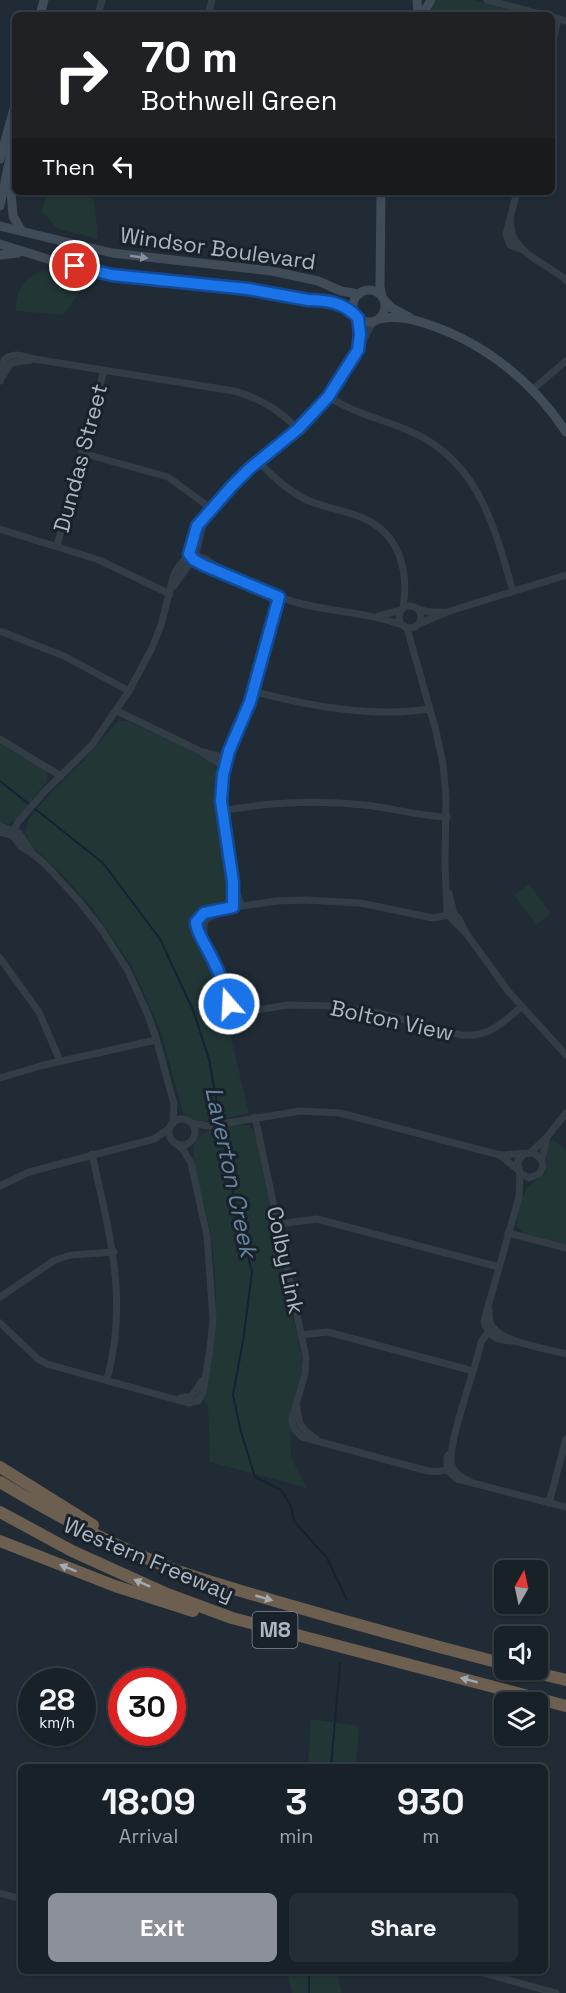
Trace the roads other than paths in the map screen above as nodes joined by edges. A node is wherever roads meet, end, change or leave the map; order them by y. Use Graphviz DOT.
graph roads {
  1 [pos="487,0"];
  2 [pos="533,12"];
  3 [pos="559,19"];
  4 [pos="555,34"];
  5 [pos="12,116"];
  6 [pos="12,150"];
  7 [pos="0,159"];
  8 [pos="9,168"];
  9 [pos="381,195"];
  10 [pos="516,195"];
  11 [pos="0,206"];
  12 [pos="0,226"];
  13 [pos="21,230"];
  14 [pos="0,244"];
  15 [pos="91,248"];
  16 [pos="23,253"];
  17 [pos="0,255"];
  18 [pos="381,262"];
  19 [pos="92,269"];
  20 [pos="566,280"];
  21 [pos="363,292"];
  22 [pos="383,299"];
  23 [pos="357,316"];
  24 [pos="377,320"];
  25 [pos="414,320"];
  26 [pos="358,350"];
  27 [pos="566,361"];
  28 [pos="104,370"];
  29 [pos="0,380"];
  30 [pos="532,390"];
  31 [pos="328,397"];
  32 [pos="298,429"];
  33 [pos="566,432"];
  34 [pos="82,453"];
  35 [pos="258,461"];
  36 [pos="212,509"];
  37 [pos="0,529"];
  38 [pos="57,546"];
  39 [pos="193,556"];
  40 [pos="566,575"];
  41 [pos="406,586"];
  42 [pos="513,591"];
  43 [pos="170,594"];
  44 [pos="279,597"];
  45 [pos="418,608"];
  46 [pos="402,609"];
  47 [pos="447,612"];
  48 [pos="377,616"];
  49 [pos="419,624"];
  50 [pos="404,626"];
  51 [pos="0,631"];
  52 [pos="414,648"];
  53 [pos="129,690"];
  54 [pos="253,691"];
  55 [pos="430,708"];
  56 [pos="117,711"];
  57 [pos="0,739"];
  58 [pos="198,750"];
  59 [pos="226,758"];
  60 [pos="224,767"];
  61 [pos="61,776"];
  62 [pos="222,811"];
  63 [pos="447,817"];
  64 [pos="0,826"];
  65 [pos="0,832"];
  66 [pos="16,833"];
  67 [pos="233,882"];
  68 [pos="241,905"];
  69 [pos="233,907"];
  70 [pos="450,912"];
  71 [pos="0,958"];
  72 [pos="521,1007"];
  73 [pos="156,1040"];
  74 [pos="566,1055"];
  75 [pos="60,1061"];
  76 [pos="0,1078"];
  77 [pos="174,1104"];
  78 [pos="566,1113"];
  79 [pos="255,1117"];
  80 [pos="190,1122"];
  81 [pos="172,1125"];
  82 [pos="209,1126"];
  83 [pos="547,1137"];
  84 [pos="154,1139"];
  85 [pos="193,1139"];
  86 [pos="175,1142"];
  87 [pos="531,1152"];
  88 [pos="92,1154"];
  89 [pos="500,1155"];
  90 [pos="523,1155"];
  91 [pos="542,1160"];
  92 [pos="191,1163"];
  93 [pos="519,1171"];
  94 [pos="532,1178"];
  95 [pos="0,1186"];
  96 [pos="519,1197"];
  97 [pos="278,1224"];
  98 [pos="508,1233"];
  99 [pos="566,1248"];
  100 [pos="114,1252"];
  101 [pos="499,1267"];
  102 [pos="0,1297"];
  103 [pos="0,1323"];
  104 [pos="491,1332"];
  105 [pos="301,1335"];
  106 [pos="566,1354"];
  107 [pos="472,1371"];
  108 [pos="107,1379"];
  109 [pos="566,1439"];
  110 [pos="0,1467"];
  111 [pos="448,1467"];
  112 [pos="0,1482"];
  113 [pos="549,1503"];
  114 [pos="566,1507"];
  115 [pos="0,1512"];
  116 [pos="0,1541"];
  117 [pos="214,1584"];
  118 [pos="244,1622"];
  119 [pos="494,1661"];
  120 [pos="548,1676"];
  121 [pos="566,1680"];
  122 [pos="566,1706"];
  123 [pos="0,1893"];
  124 [pos="18,1898"];
  125 [pos="487,1974"];
  126 [pos="556,1993"];
  1 -- 2 [label="street"];
  3 -- 4 [label="street"];
  5 -- 7 [label="street"];
  6 -- 8 [label="street"];
  8 -- 11 [label="street"];
  8 -- 13 [label="street"];
  9 -- 18 [label="street"];
  10 -- 20 [label="street"];
  12 -- 13 [label="street, Windsor Boulevard"];
  13 -- 15 [label="street, Windsor Boulevard"];
  14 -- 16 [label="street, Windsor Boulevard"];
  15 -- 19 [label="street"];
  15 -- 21 [label="street, Windsor Boulevard, one-way"];
  16 -- 17 [label="street"];
  16 -- 19 [label="street, Windsor Boulevard"];
  18 -- 21 [label="street"];
  18 -- 22 [label="street"];
  19 -- 23 [label="street, Windsor Boulevard"];
  21 -- 22 [label="street"];
  21 -- 23 [label="street"];
  22 -- 24 [label="street"];
  22 -- 25 [label="street"];
  23 -- 24 [label="street"];
  23 -- 26 [label="street"];
  24 -- 25 [label="street"];
  24 -- 26 [label="street"];
  25 -- 30 [label="street"];
  26 -- 31 [label="street"];
  27 -- 30 [label="street"];
  28 -- 29 [label="street"];
  28 -- 32 [label="street"];
  28 -- 34 [label="street, Dundas Street"];
  30 -- 33 [label="street"];
  31 -- 32 [label="street"];
  31 -- 42 [label="street"];
  32 -- 35 [label="street"];
  34 -- 36 [label="street"];
  34 -- 38 [label="street, Dundas Street"];
  35 -- 36 [label="street"];
  35 -- 41 [label="street"];
  36 -- 39 [label="street"];
  37 -- 38 [label="street"];
  38 -- 43 [label="street"];
  39 -- 43 [label="street"];
  39 -- 44 [label="street"];
  40 -- 42 [label="street"];
  41 -- 45 [label="street"];
  41 -- 46 [label="street"];
  42 -- 47 [label="street"];
  43 -- 53 [label="street"];
  44 -- 48 [label="street"];
  44 -- 54 [label="street"];
  45 -- 46 [label="street"];
  45 -- 47 [label="street"];
  45 -- 49 [label="street"];
  46 -- 48 [label="street"];
  46 -- 50 [label="street"];
  47 -- 49 [label="street"];
  48 -- 50 [label="street"];
  49 -- 50 [label="street"];
  49 -- 52 [label="street"];
  50 -- 52 [label="street"];
  51 -- 53 [label="street"];
  52 -- 55 [label="street"];
  53 -- 56 [label="street"];
  54 -- 55 [label="street"];
  54 -- 59 [label="street"];
  55 -- 63 [label="street"];
  56 -- 58 [label="street"];
  56 -- 61 [label="street"];
  57 -- 61 [label="street"];
  58 -- 59 [label="street"];
  58 -- 60 [label="street"];
  59 -- 60 [label="street"];
  60 -- 62 [label="street"];
  61 -- 66 [label="street"];
  62 -- 63 [label="street"];
  62 -- 67 [label="street"];
  63 -- 70 [label="street"];
  64 -- 66 [label="street"];
  65 -- 66 [label="street"];
  66 -- 73 [label="street"];
  67 -- 68 [label="street"];
  67 -- 69 [label="street"];
  68 -- 69 [label="street"];
  68 -- 70 [label="street"];
  69 -- 72 [label="street, Bolton View"];
  70 -- 72 [label="street"];
  71 -- 75 [label="street"];
  72 -- 74 [label="street"];
  73 -- 75 [label="street"];
  73 -- 77 [label="street"];
  75 -- 76 [label="street"];
  77 -- 80 [label="street"];
  77 -- 81 [label="street"];
  78 -- 83 [label="street"];
  79 -- 82 [label="street"];
  79 -- 89 [label="street"];
  79 -- 97 [label="street, Colby Link"];
  80 -- 81 [label="street"];
  80 -- 82 [label="street"];
  80 -- 85 [label="street"];
  81 -- 84 [label="street"];
  81 -- 86 [label="street"];
  82 -- 85 [label="street"];
  83 -- 87 [label="street"];
  83 -- 91 [label="street"];
  84 -- 86 [label="street"];
  84 -- 88 [label="street"];
  85 -- 86 [label="street"];
  85 -- 92 [label="street"];
  86 -- 92 [label="street"];
  87 -- 90 [label="street"];
  87 -- 91 [label="street"];
  88 -- 95 [label="street"];
  88 -- 100 [label="street"];
  89 -- 90 [label="street"];
  89 -- 93 [label="street"];
  90 -- 93 [label="street"];
  91 -- 94 [label="street"];
  92 -- 108 [label="street"];
  93 -- 94 [label="street"];
  93 -- 96 [label="street"];
  94 -- 96 [label="street"];
  96 -- 98 [label="street"];
  97 -- 101 [label="street"];
  97 -- 105 [label="street, Colby Link"];
  98 -- 99 [label="street"];
  98 -- 101 [label="street"];
  100 -- 102 [label="street"];
  100 -- 108 [label="street"];
  101 -- 104 [label="street"];
  103 -- 108 [label="street"];
  104 -- 106 [label="street"];
  104 -- 107 [label="street"];
  105 -- 107 [label="street"];
  105 -- 111 [label="street, Colby Link"];
  107 -- 111 [label="street"];
  109 -- 113 [label="street"];
  110 -- 117 [label="highway"];
  111 -- 113 [label="street"];
  112 -- 117 [label="highway, Western Freeway / M8"];
  113 -- 114 [label="street"];
  118 -- 115 [label="highway, Western Freeway / M8, one-way"];
  118 -- 116 [label="highway, one-way"];
  117 -- 119 [label="highway, Western Freeway / M8, one-way"];
  122 -- 118 [label="highway, Western Freeway / M8, one-way"];
  120 -- 121 [label="highway"];
  123 -- 124 [label="street"];
  125 -- 126 [label="street"];
}
